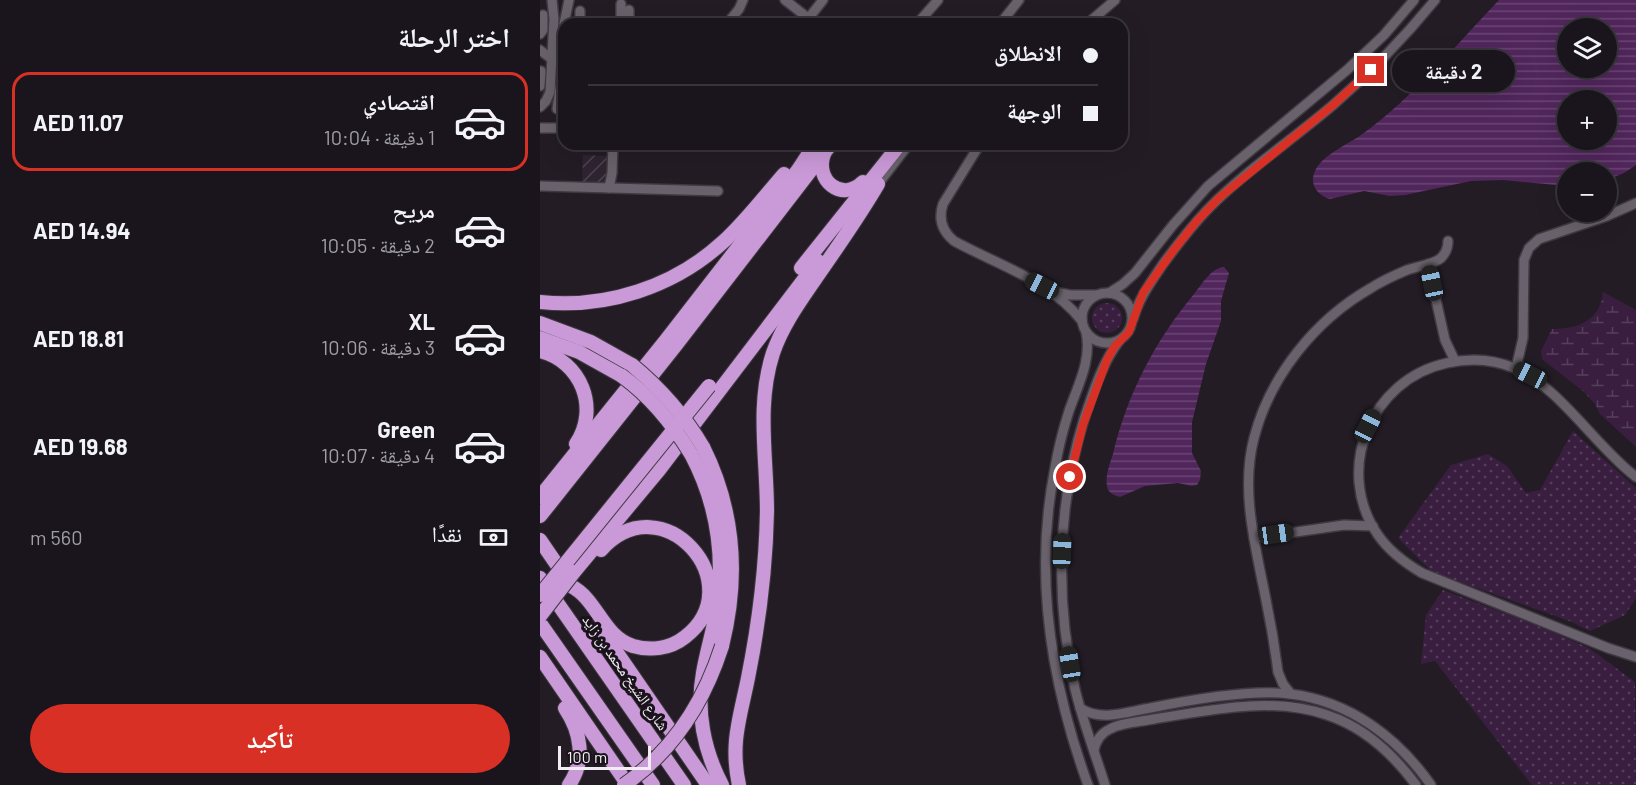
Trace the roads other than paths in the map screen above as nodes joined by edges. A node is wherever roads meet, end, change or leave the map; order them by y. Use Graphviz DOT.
graph roads {
  1 [pos="554,0"];
  2 [pos="568,0"];
  3 [pos="743,0"];
  4 [pos="785,0"];
  5 [pos="804,0"];
  6 [pos="823,0"];
  7 [pos="938,0"];
  8 [pos="1019,0"];
  9 [pos="1115,0"];
  10 [pos="1414,0"];
  11 [pos="1435,0"];
  12 [pos="621,4"];
  13 [pos="796,8"];
  14 [pos="629,10"];
  15 [pos="543,15"];
  16 [pos="565,18"];
  17 [pos="621,18"];
  18 [pos="629,18"];
  19 [pos="732,18"];
  20 [pos="804,18"];
  21 [pos="808,18"];
  22 [pos="922,18"];
  23 [pos="1005,18"];
  24 [pos="1094,18"];
  25 [pos="540,34"];
  26 [pos="553,42"];
  27 [pos="540,50"];
  28 [pos="558,54"];
  29 [pos="558,58"];
  30 [pos="558,70"];
  31 [pos="541,71"];
  32 [pos="557,75"];
  33 [pos="540,86"];
  34 [pos="558,92"];
  35 [pos="1332,106"];
  36 [pos="540,108"];
  37 [pos="558,110"];
  38 [pos="1339,114"];
  39 [pos="540,128"];
  40 [pos="558,128"];
  41 [pos="1281,147"];
  42 [pos="613,150"];
  43 [pos="817,150"];
  44 [pos="817,150"];
  45 [pos="821,150"];
  46 [pos="895,150"];
  47 [pos="904,150"];
  48 [pos="976,150"];
  49 [pos="1288,154"];
  50 [pos="883,164"];
  51 [pos="878,184"];
  52 [pos="540,186"];
  53 [pos="612,188"];
  54 [pos="718,191"];
  55 [pos="1636,203"];
  56 [pos="1448,241"];
  57 [pos="1428,264"];
  58 [pos="1052,291"];
  59 [pos="1109,293"];
  60 [pos="1097,295"];
  61 [pos="540,302"];
  62 [pos="1133,319"];
  63 [pos="1082,321"];
  64 [pos="540,323"];
  65 [pos="1086,332"];
  66 [pos="540,338"];
  67 [pos="1445,340"];
  68 [pos="1119,341"];
  69 [pos="671,342"];
  70 [pos="540,351"];
  71 [pos="1455,361"];
  72 [pos="1441,364"];
  73 [pos="1516,368"];
  74 [pos="713,388"];
  75 [pos="697,450"];
  76 [pos="1636,477"];
  77 [pos="549,486"];
  78 [pos="540,498"];
  79 [pos="1367,514"];
  80 [pos="540,516"];
  81 [pos="1344,525"];
  82 [pos="1373,526"];
  83 [pos="1254,538"];
  84 [pos="540,540"];
  85 [pos="540,578"];
  86 [pos="573,579"];
  87 [pos="540,596"];
  88 [pos="540,616"];
  89 [pos="540,624"];
  90 [pos="1633,655"];
  91 [pos="543,661"];
  92 [pos="1278,672"];
  93 [pos="1265,693"];
  94 [pos="1291,694"];
  95 [pos="1080,708"];
  96 [pos="1094,750"];
  97 [pos="568,785"];
  98 [pos="626,785"];
  99 [pos="653,785"];
  100 [pos="684,785"];
  101 [pos="708,785"];
  102 [pos="722,785"];
  103 [pos="739,785"];
  104 [pos="1088,785"];
  105 [pos="1106,785"];
  106 [pos="1416,785"];
  107 [pos="1431,785"];
  1 -- 2 [label="street"];
  1 -- 26 [label="street"];
  2 -- 16 [label="street"];
  3 -- 19 [label="street"];
  4 -- 13 [label="street"];
  5 -- 13 [label="street"];
  6 -- 21 [label="street"];
  7 -- 22 [label="street"];
  8 -- 23 [label="street"];
  9 -- 24 [label="street"];
  10 -- 59 [label="street"];
  11 -- 35 [label="street"];
  12 -- 17 [label="street"];
  13 -- 20 [label="street"];
  14 -- 18 [label="street"];
  15 -- 25 [label="street"];
  26 -- 27 [label="street"];
  26 -- 28 [label="street"];
  27 -- 29 [label="street"];
  30 -- 32 [label="street"];
  31 -- 33 [label="street"];
  32 -- 34 [label="street"];
  32 -- 36 [label="street"];
  35 -- 38 [label="street"];
  35 -- 41 [label="street"];
  36 -- 37 [label="street"];
  39 -- 40 [label="street"];
  41 -- 49 [label="street"];
  41 -- 62 [label="street"];
  42 -- 53 [label="street"];
  43 -- 61 [label="highway"];
  44 -- 69 [label="highway"];
  45 -- 50 [label="highway"];
  46 -- 50 [label="highway"];
  47 -- 51 [label="street"];
  48 -- 58 [label="street"];
  50 -- 74 [label="highway"];
  51 -- 74 [label="highway"];
  51 -- 103 [label="highway"];
  52 -- 53 [label="street"];
  53 -- 54 [label="street"];
  55 -- 73 [label="street"];
  56 -- 57 [label="street"];
  57 -- 67 [label="street"];
  57 -- 83 [label="street"];
  58 -- 60 [label="street"];
  58 -- 63 [label="street"];
  59 -- 60 [label="street"];
  59 -- 62 [label="street"];
  60 -- 63 [label="street"];
  62 -- 68 [label="street"];
  63 -- 65 [label="street"];
  64 -- 75 [label="highway, bridge"];
  65 -- 68 [label="street"];
  65 -- 104 [label="street"];
  66 -- 75 [label="highway, bridge"];
  67 -- 71 [label="street"];
  67 -- 72 [label="street"];
  68 -- 95 [label="street"];
  69 -- 77 [label="highway, bridge"];
  69 -- 80 [label="highway, bridge"];
  70 -- 77 [label="highway"];
  71 -- 72 [label="street"];
  71 -- 73 [label="street"];
  72 -- 79 [label="street"];
  73 -- 76 [label="street"];
  74 -- 86 [label="highway, bridge"];
  74 -- 87 [label="highway, bridge"];
  75 -- 98 [label="highway, bridge"];
  75 -- 102 [label="highway"];
  77 -- 78 [label="highway"];
  79 -- 81 [label="street"];
  79 -- 82 [label="street"];
  81 -- 82 [label="street"];
  81 -- 83 [label="street"];
  82 -- 90 [label="street"];
  83 -- 92 [label="street"];
  84 -- 86 [label="highway"];
  85 -- 100 [label="highway, شارع الشيخ محمد بن زايد"];
  86 -- 86 [label="highway"];
  86 -- 88 [label="highway, bridge"];
  86 -- 101 [label="highway"];
  89 -- 99 [label="highway"];
  91 -- 97 [label="highway"];
  91 -- 98 [label="highway"];
  92 -- 93 [label="street"];
  92 -- 94 [label="street"];
  93 -- 94 [label="street"];
  93 -- 95 [label="street"];
  94 -- 107 [label="street"];
  95 -- 96 [label="street"];
  96 -- 105 [label="street"];
  96 -- 106 [label="street"];
}
